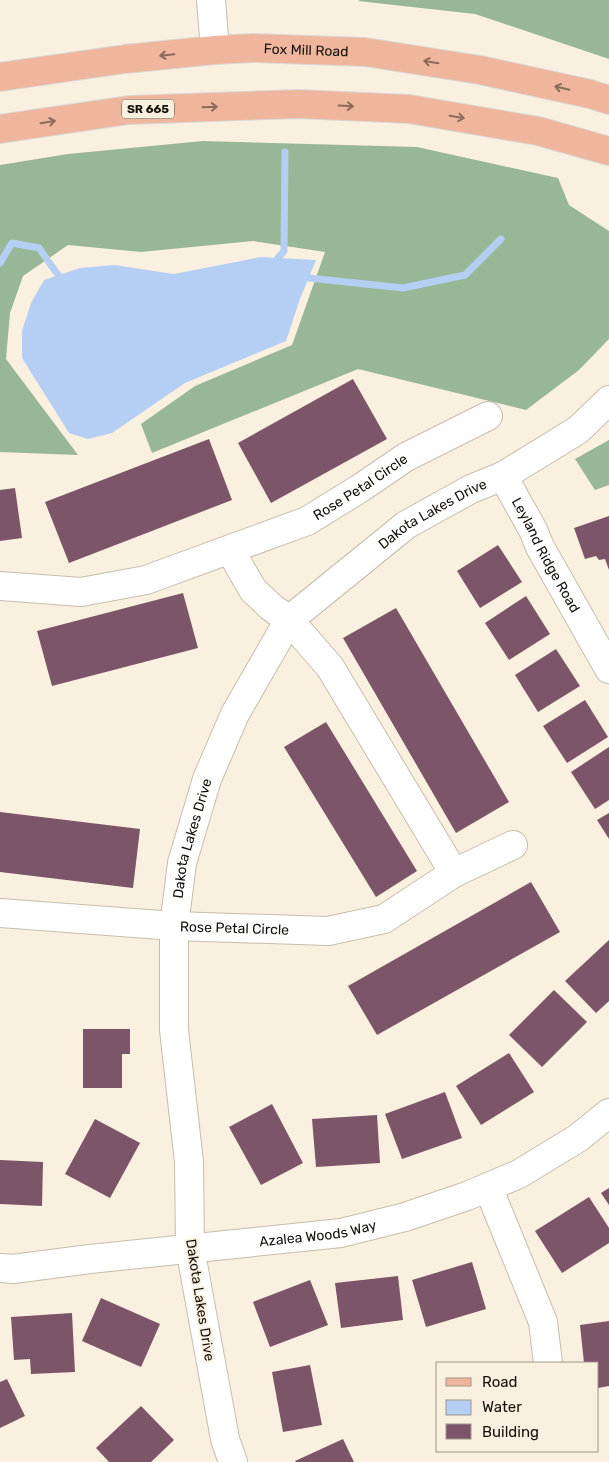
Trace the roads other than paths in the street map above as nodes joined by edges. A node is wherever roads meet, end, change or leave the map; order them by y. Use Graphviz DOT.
graph roads {
  1 [pos="211,0"];
  2 [pos="215,50"];
  3 [pos="0,77"];
  4 [pos="609,100"];
  5 [pos="0,129"];
  6 [pos="609,151"];
  7 [pos="609,400"];
  8 [pos="488,416"];
  9 [pos="502,476"];
  10 [pos="230,550"];
  11 [pos="0,586"];
  12 [pos="289,620"];
  13 [pos="600,630"];
  14 [pos="609,669"];
  15 [pos="512,845"];
  16 [pos="454,873"];
  17 [pos="0,913"];
  18 [pos="174,926"];
  19 [pos="609,1113"];
  20 [pos="488,1187"];
  21 [pos="190,1248"];
  22 [pos="0,1268"];
  23 [pos="548,1362"];
  24 [pos="233,1462"];
  1 -- 2 [label="street"];
  2 -- 3 [label="main road, Fox Mill Road, one-way"];
  4 -- 2 [label="main road, Fox Mill Road, one-way"];
  5 -- 6 [label="main road, SR 665, one-way"];
  7 -- 9 [label="street, Dakota Lakes Drive"];
  8 -- 10 [label="street, Rose Petal Circle"];
  9 -- 12 [label="street, Dakota Lakes Drive"];
  9 -- 13 [label="street, Leyland Ridge Road"];
  10 -- 11 [label="street, Rose Petal Circle"];
  10 -- 12 [label="street"];
  12 -- 16 [label="street"];
  12 -- 18 [label="street, Dakota Lakes Drive"];
  13 -- 14 [label="street, Leyland Ridge Road"];
  15 -- 16 [label="street, Rose Petal Circle"];
  16 -- 18 [label="street, Rose Petal Circle"];
  17 -- 18 [label="street, Rose Petal Circle"];
  18 -- 21 [label="street, Dakota Lakes Drive"];
  19 -- 20 [label="street, Azalea Woods Way"];
  20 -- 21 [label="street, Azalea Woods Way"];
  20 -- 23 [label="street"];
  21 -- 22 [label="street, Azalea Woods Way"];
  21 -- 24 [label="street, Dakota Lakes Drive"];
}
